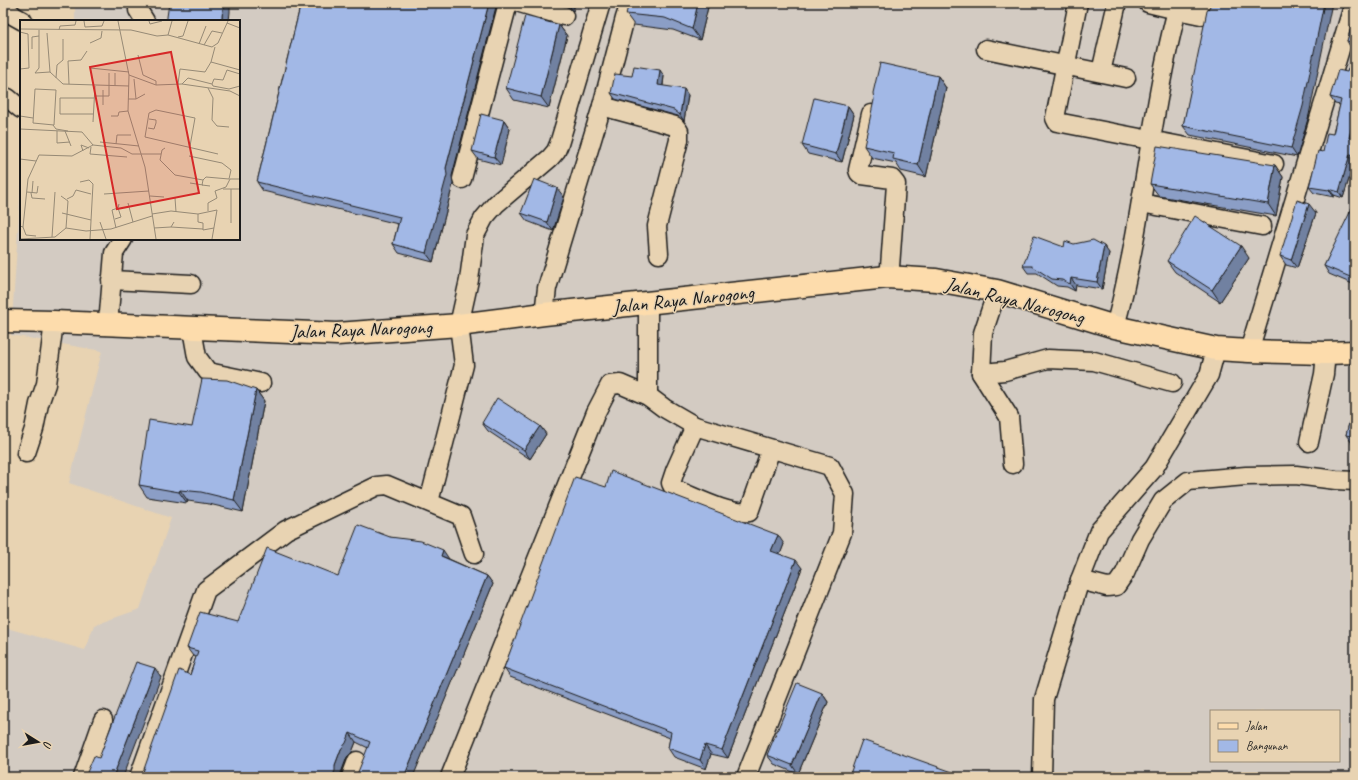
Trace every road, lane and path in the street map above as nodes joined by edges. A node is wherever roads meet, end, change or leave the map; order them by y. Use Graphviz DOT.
graph roads {
  1 [pos="138,3"];
  2 [pos="508,3"];
  3 [pos="520,3"];
  4 [pos="601,3"];
  5 [pos="630,3"];
  6 [pos="1078,3"];
  7 [pos="1117,3"];
  8 [pos="1148,3"];
  9 [pos="1208,3"];
  10 [pos="1354,3"];
  11 [pos="5,7"];
  12 [pos="1176,10"];
  13 [pos="564,16"];
  14 [pos="21,20"];
  15 [pos="144,20"];
  16 [pos="986,49"];
  17 [pos="1065,66"];
  18 [pos="1101,72"];
  19 [pos="1126,78"];
  20 [pos="3,98"];
  21 [pos="602,106"];
  22 [pos="20,108"];
  23 [pos="872,109"];
  24 [pos="1151,140"];
  25 [pos="1274,164"];
  26 [pos="462,179"];
  27 [pos="1141,203"];
  28 [pos="1262,226"];
  29 [pos="122,240"];
  30 [pos="659,254"];
  31 [pos="887,277"];
  32 [pos="111,280"];
  33 [pos="191,284"];
  34 [pos="997,291"];
  35 [pos="648,302"];
  36 [pos="544,314"];
  37 [pos="3,320"];
  38 [pos="54,322"];
  39 [pos="105,324"];
  40 [pos="459,325"];
  41 [pos="1115,326"];
  42 [pos="192,328"];
  43 [pos="1216,349"];
  44 [pos="1249,351"];
  45 [pos="1355,352"];
  46 [pos="1326,353"];
  47 [pos="980,373"];
  48 [pos="261,383"];
  49 [pos="1172,383"];
  50 [pos="648,396"];
  51 [pos="695,426"];
  52 [pos="1309,442"];
  53 [pos="772,449"];
  54 [pos="26,453"];
  55 [pos="1013,464"];
  56 [pos="1355,481"];
  57 [pos="429,502"];
  58 [pos="474,554"];
  59 [pos="1080,580"];
  60 [pos="103,720"];
  61 [pos="83,777"];
  62 [pos="139,777"];
  63 [pos="450,777"];
  64 [pos="746,777"];
  65 [pos="1042,777"];
  1 -- 15 [label="street"];
  2 -- 26 [label="street"];
  3 -- 13 [label="street"];
  4 -- 40 [label="street"];
  5 -- 21 [label="street"];
  6 -- 17 [label="street"];
  7 -- 18 [label="street"];
  8 -- 12 [label="street"];
  9 -- 12 [label="street"];
  10 -- 44 [label="street"];
  11 -- 14 [label="street"];
  12 -- 24 [label="street"];
  16 -- 17 [label="street"];
  17 -- 18 [label="street"];
  17 -- 24 [label="street"];
  18 -- 19 [label="street"];
  20 -- 22 [label="street"];
  21 -- 30 [label="street"];
  21 -- 36 [label="street"];
  23 -- 31 [label="street"];
  24 -- 25 [label="street"];
  24 -- 27 [label="street"];
  27 -- 28 [label="street"];
  27 -- 41 [label="street"];
  29 -- 32 [label="street"];
  31 -- 34 [label="main road, Jalan Raya Narogong"];
  31 -- 35 [label="main road, Jalan Raya Narogong"];
  32 -- 33 [label="street"];
  32 -- 39 [label="street"];
  34 -- 41 [label="main road, Jalan Raya Narogong"];
  34 -- 47 [label="street"];
  35 -- 36 [label="main road, Jalan Raya Narogong"];
  35 -- 50 [label="street"];
  36 -- 40 [label="main road, Jalan Raya Narogong"];
  37 -- 38 [label="main road, Jalan Raya Narogong"];
  38 -- 39 [label="main road, Jalan Raya Narogong"];
  38 -- 54 [label="street"];
  39 -- 42 [label="main road, Jalan Raya Narogong"];
  40 -- 42 [label="main road, Jalan Raya Narogong"];
  40 -- 57 [label="street"];
  41 -- 43 [label="main road, Jalan Raya Narogong"];
  42 -- 48 [label="street"];
  43 -- 44 [label="main road, Jalan Raya Narogong"];
  43 -- 59 [label="street"];
  44 -- 46 [label="main road, Jalan Raya Narogong"];
  45 -- 46 [label="main road, Jalan Raya Narogong"];
  46 -- 52 [label="street"];
  47 -- 49 [label="street"];
  47 -- 55 [label="street"];
  50 -- 51 [label="street"];
  50 -- 63 [label="street"];
  51 -- 53 [label="street"];
  51 -- 53 [label="street"];
  53 -- 64 [label="street"];
  56 -- 59 [label="street"];
  57 -- 58 [label="street"];
  57 -- 62 [label="street"];
  59 -- 65 [label="street"];
  60 -- 61 [label="street"];
}
